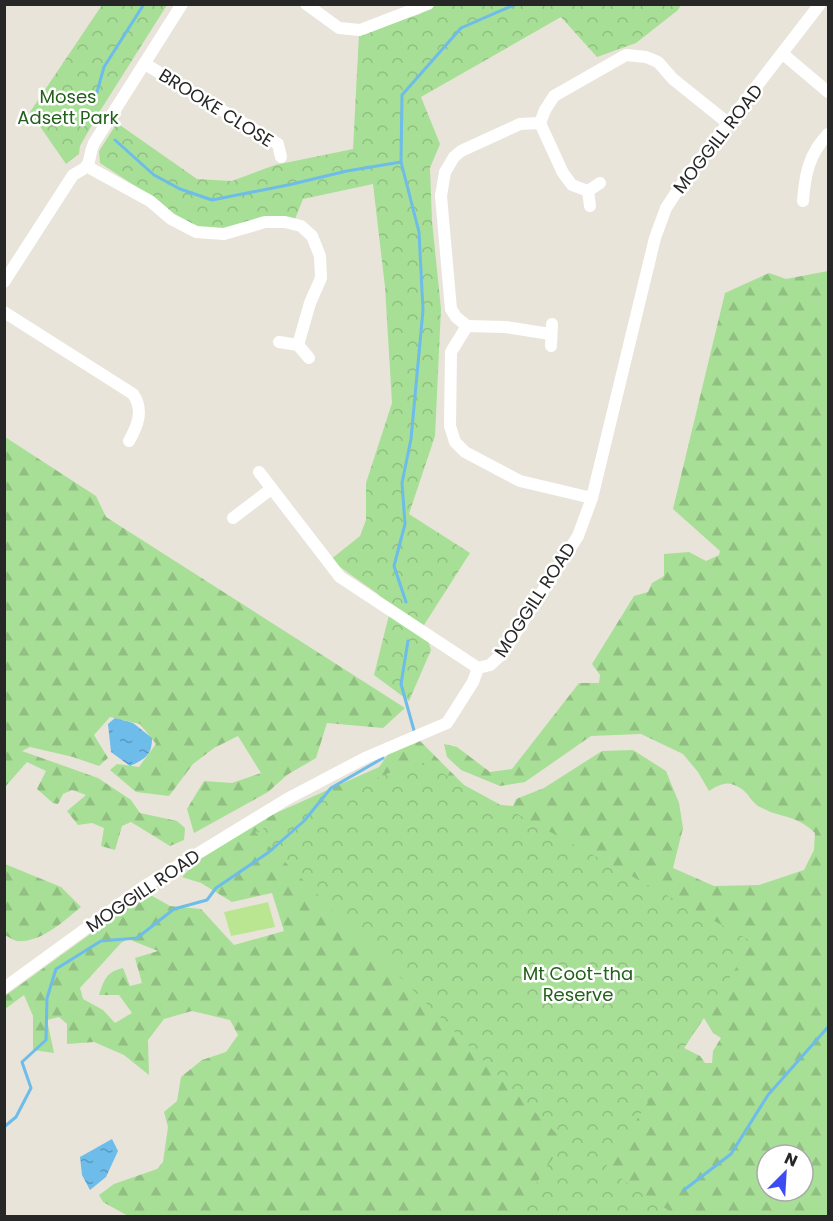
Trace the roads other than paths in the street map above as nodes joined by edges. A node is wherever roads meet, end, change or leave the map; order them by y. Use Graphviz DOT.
graph roads {
  1 [pos="182,4"];
  2 [pos="306,4"];
  3 [pos="428,4"];
  4 [pos="820,4"];
  5 [pos="783,54"];
  6 [pos="145,64"];
  7 [pos="828,92"];
  8 [pos="540,123"];
  9 [pos="729,124"];
  10 [pos="828,134"];
  11 [pos="281,157"];
  12 [pos="88,167"];
  13 [pos="600,183"];
  14 [pos="588,191"];
  15 [pos="803,204"];
  16 [pos="590,206"];
  17 [pos="4,282"];
  18 [pos="4,312"];
  19 [pos="467,326"];
  20 [pos="551,335"];
  21 [pos="279,342"];
  22 [pos="298,345"];
  23 [pos="309,358"];
  24 [pos="129,441"];
  25 [pos="259,472"];
  26 [pos="271,489"];
  27 [pos="592,498"];
  28 [pos="233,518"];
  29 [pos="478,668"];
  30 [pos="4,988"];
  1 -- 6 [label="street"];
  2 -- 3 [label="street"];
  4 -- 5 [label="street, MOGGILL ROAD"];
  5 -- 7 [label="street"];
  5 -- 9 [label="street, MOGGILL ROAD"];
  6 -- 11 [label="street, BROOKE CLOSE"];
  6 -- 12 [label="street"];
  8 -- 9 [label="street"];
  8 -- 14 [label="street"];
  8 -- 19 [label="street"];
  9 -- 27 [label="street, MOGGILL ROAD"];
  10 -- 15 [label="street"];
  12 -- 17 [label="street"];
  12 -- 22 [label="street"];
  13 -- 14 [label="street"];
  14 -- 16 [label="street"];
  18 -- 24 [label="street"];
  19 -- 20 [label="street"];
  19 -- 27 [label="street"];
  21 -- 22 [label="street"];
  22 -- 23 [label="street"];
  25 -- 26 [label="street"];
  26 -- 28 [label="street"];
  26 -- 29 [label="street"];
  27 -- 29 [label="street, MOGGILL ROAD"];
  29 -- 30 [label="street, MOGGILL ROAD"];
}
